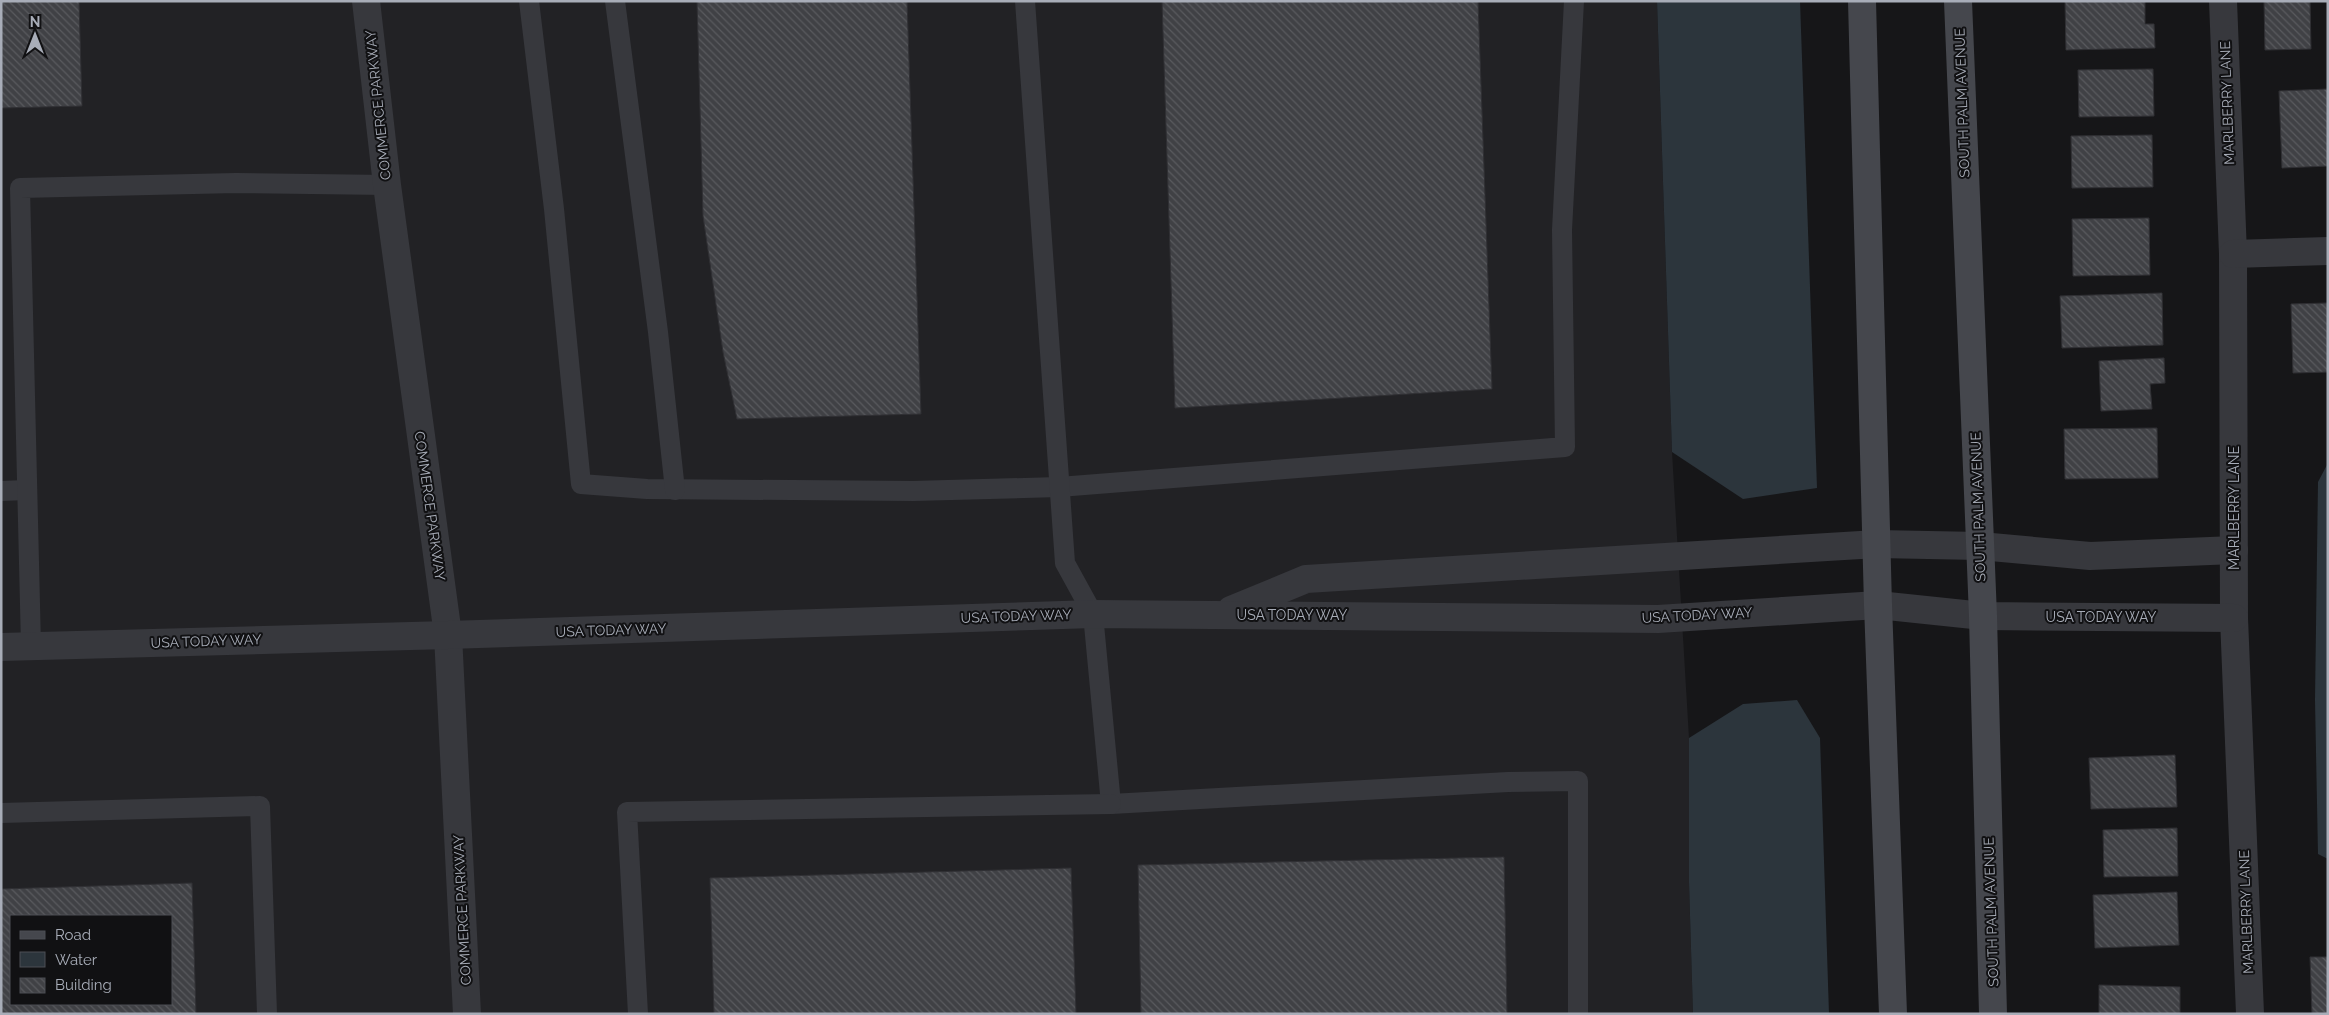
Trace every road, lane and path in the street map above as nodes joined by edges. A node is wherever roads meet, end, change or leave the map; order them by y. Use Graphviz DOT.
graph roads {
  1 [pos="366,1"];
  2 [pos="529,1"];
  3 [pos="614,1"];
  4 [pos="1025,1"];
  5 [pos="1574,1"];
  6 [pos="1862,1"];
  7 [pos="1958,1"];
  8 [pos="2223,1"];
  9 [pos="386,185"];
  10 [pos="2328,251"];
  11 [pos="2233,254"];
  12 [pos="1059,487"];
  13 [pos="27,490"];
  14 [pos="675,490"];
  15 [pos="1,491"];
  16 [pos="1877,544"];
  17 [pos="1980,546"];
  18 [pos="2234,550"];
  19 [pos="1878,604"];
  20 [pos="1093,614"];
  21 [pos="1220,615"];
  22 [pos="1983,616"];
  23 [pos="2234,618"];
  24 [pos="448,635"];
  25 [pos="31,646"];
  26 [pos="1,647"];
  27 [pos="1111,804"];
  28 [pos="1,813"];
  29 [pos="267,1014"];
  30 [pos="467,1014"];
  31 [pos="638,1014"];
  32 [pos="1578,1014"];
  33 [pos="1893,1014"];
  34 [pos="1994,1014"];
  35 [pos="2250,1014"];
  1 -- 9 [label="street, COMMERCE PARKWAY"];
  2 -- 14 [label="lane"];
  3 -- 14 [label="lane"];
  4 -- 12 [label="lane"];
  5 -- 12 [label="lane"];
  6 -- 16 [label="main road"];
  7 -- 17 [label="main road, SOUTH PALM AVENUE"];
  8 -- 11 [label="street, MARLBERRY LANE"];
  9 -- 13 [label="lane"];
  9 -- 24 [label="street, COMMERCE PARKWAY"];
  10 -- 11 [label="street"];
  11 -- 18 [label="street, MARLBERRY LANE"];
  12 -- 14 [label="lane"];
  12 -- 20 [label="lane"];
  13 -- 15 [label="lane"];
  13 -- 25 [label="lane"];
  16 -- 17 [label="street, USA TODAY WAY"];
  16 -- 19 [label="main road"];
  16 -- 21 [label="street, USA TODAY WAY"];
  17 -- 18 [label="street, USA TODAY WAY"];
  17 -- 22 [label="main road, SOUTH PALM AVENUE"];
  18 -- 23 [label="street, MARLBERRY LANE"];
  19 -- 21 [label="street, USA TODAY WAY"];
  19 -- 22 [label="street, USA TODAY WAY"];
  19 -- 33 [label="main road"];
  20 -- 21 [label="street, USA TODAY WAY"];
  20 -- 24 [label="street, USA TODAY WAY"];
  20 -- 27 [label="lane"];
  22 -- 23 [label="street, USA TODAY WAY"];
  22 -- 34 [label="main road, SOUTH PALM AVENUE"];
  23 -- 35 [label="street, MARLBERRY LANE"];
  24 -- 25 [label="street, USA TODAY WAY"];
  24 -- 30 [label="street, COMMERCE PARKWAY"];
  25 -- 26 [label="street, USA TODAY WAY"];
  27 -- 31 [label="lane"];
  27 -- 32 [label="lane"];
  28 -- 29 [label="lane"];
}
